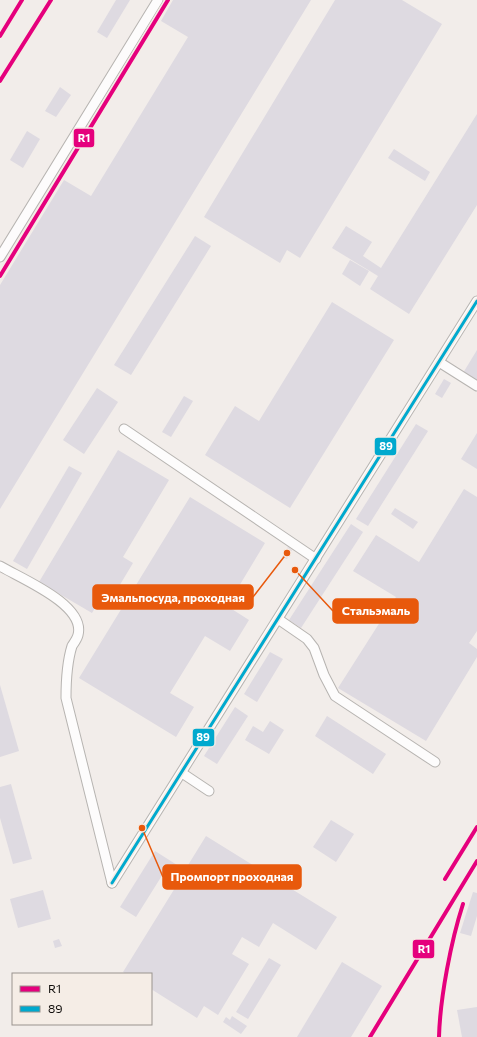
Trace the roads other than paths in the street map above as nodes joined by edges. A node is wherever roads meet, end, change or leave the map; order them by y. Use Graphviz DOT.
graph roads {
  1 [pos="158,0"];
  2 [pos="0,257"];
  3 [pos="477,300"];
  4 [pos="439,362"];
  5 [pos="477,386"];
  6 [pos="124,429"];
  7 [pos="316,559"];
  8 [pos="0,566"];
  9 [pos="278,620"];
  10 [pos="435,762"];
  11 [pos="182,773"];
  12 [pos="210,790"];
  1 -- 2 [label="street"];
  3 -- 4 [label="street"];
  4 -- 5 [label="street"];
  4 -- 7 [label="street"];
  6 -- 7 [label="street"];
  7 -- 9 [label="street"];
  8 -- 11 [label="street"];
  9 -- 10 [label="street"];
  9 -- 11 [label="street"];
  11 -- 12 [label="street"];
}
